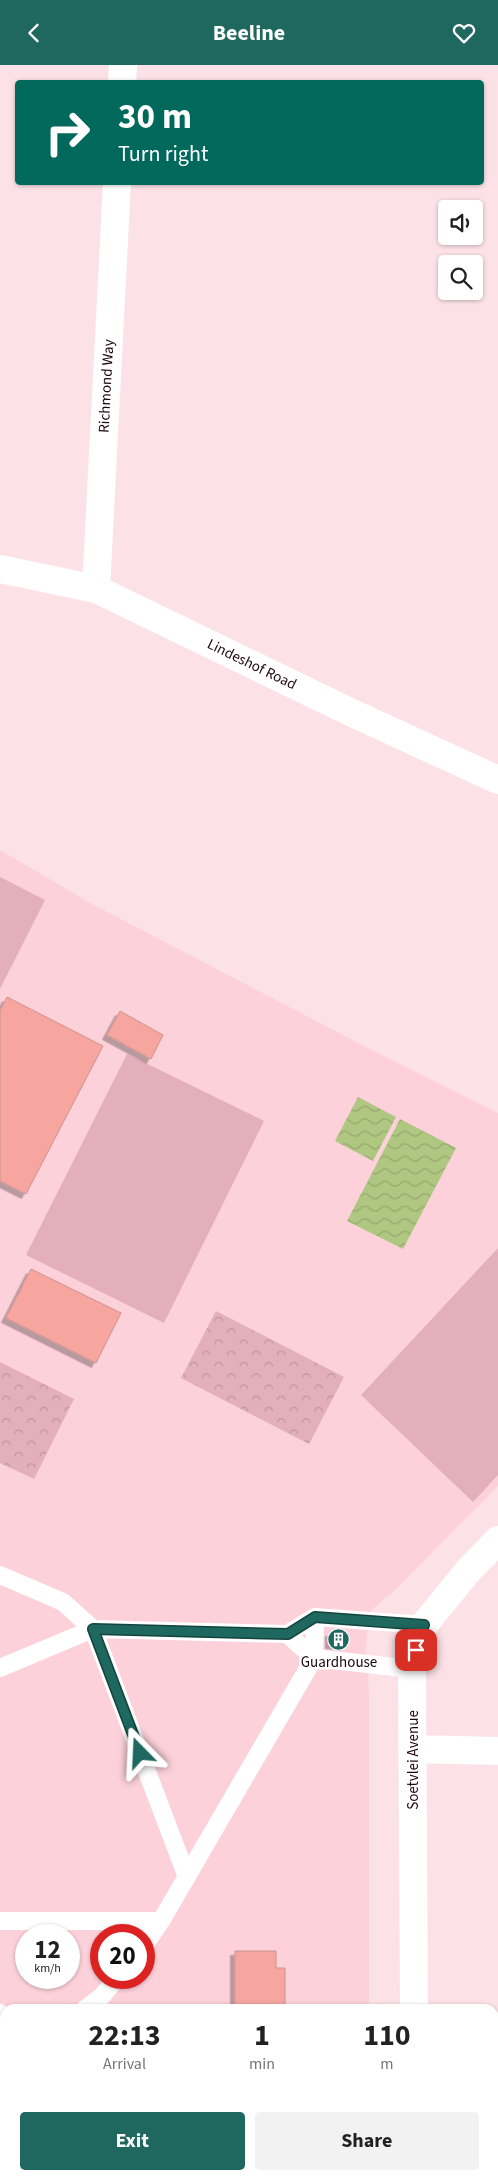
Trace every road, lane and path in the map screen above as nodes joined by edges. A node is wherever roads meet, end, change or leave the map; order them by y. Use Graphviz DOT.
graph roads {
  1 [pos="123,65"];
  2 [pos="122,80"];
  3 [pos="117,185"];
  4 [pos="0,569"];
  5 [pos="96,589"];
  6 [pos="498,781"];
  7 [pos="498,1540"];
  8 [pos="0,1575"];
  9 [pos="315,1617"];
  10 [pos="424,1625"];
  11 [pos="93,1629"];
  12 [pos="288,1634"];
  13 [pos="314,1658"];
  14 [pos="0,1668"];
  15 [pos="412,1669"];
  16 [pos="413,1749"];
  17 [pos="498,1751"];
  18 [pos="187,1877"];
  19 [pos="0,1921"];
  20 [pos="161,1921"];
  21 [pos="155,1930"];
  22 [pos="108,1989"];
  23 [pos="92,2004"];
  24 [pos="414,2004"];
  1 -- 2 [label="street"];
  3 -- 5 [label="street, Richmond Way"];
  4 -- 5 [label="street, Lindeshof Road"];
  5 -- 6 [label="street, Lindeshof Road"];
  7 -- 10 [label="street, Soetvlei Avenue"];
  8 -- 11 [label="lane"];
  9 -- 10 [label="lane"];
  9 -- 12 [label="lane"];
  9 -- 13 [label="lane"];
  10 -- 15 [label="street, Soetvlei Avenue"];
  11 -- 12 [label="lane"];
  11 -- 14 [label="lane"];
  11 -- 18 [label="lane"];
  12 -- 13 [label="lane"];
  13 -- 15 [label="lane"];
  13 -- 18 [label="lane"];
  15 -- 16 [label="street, Soetvlei Avenue"];
  16 -- 17 [label="street"];
  16 -- 24 [label="street, Soetvlei Avenue"];
  18 -- 20 [label="lane"];
  19 -- 20 [label="lane"];
  20 -- 21 [label="lane"];
  22 -- 23 [label="lane"];
}
